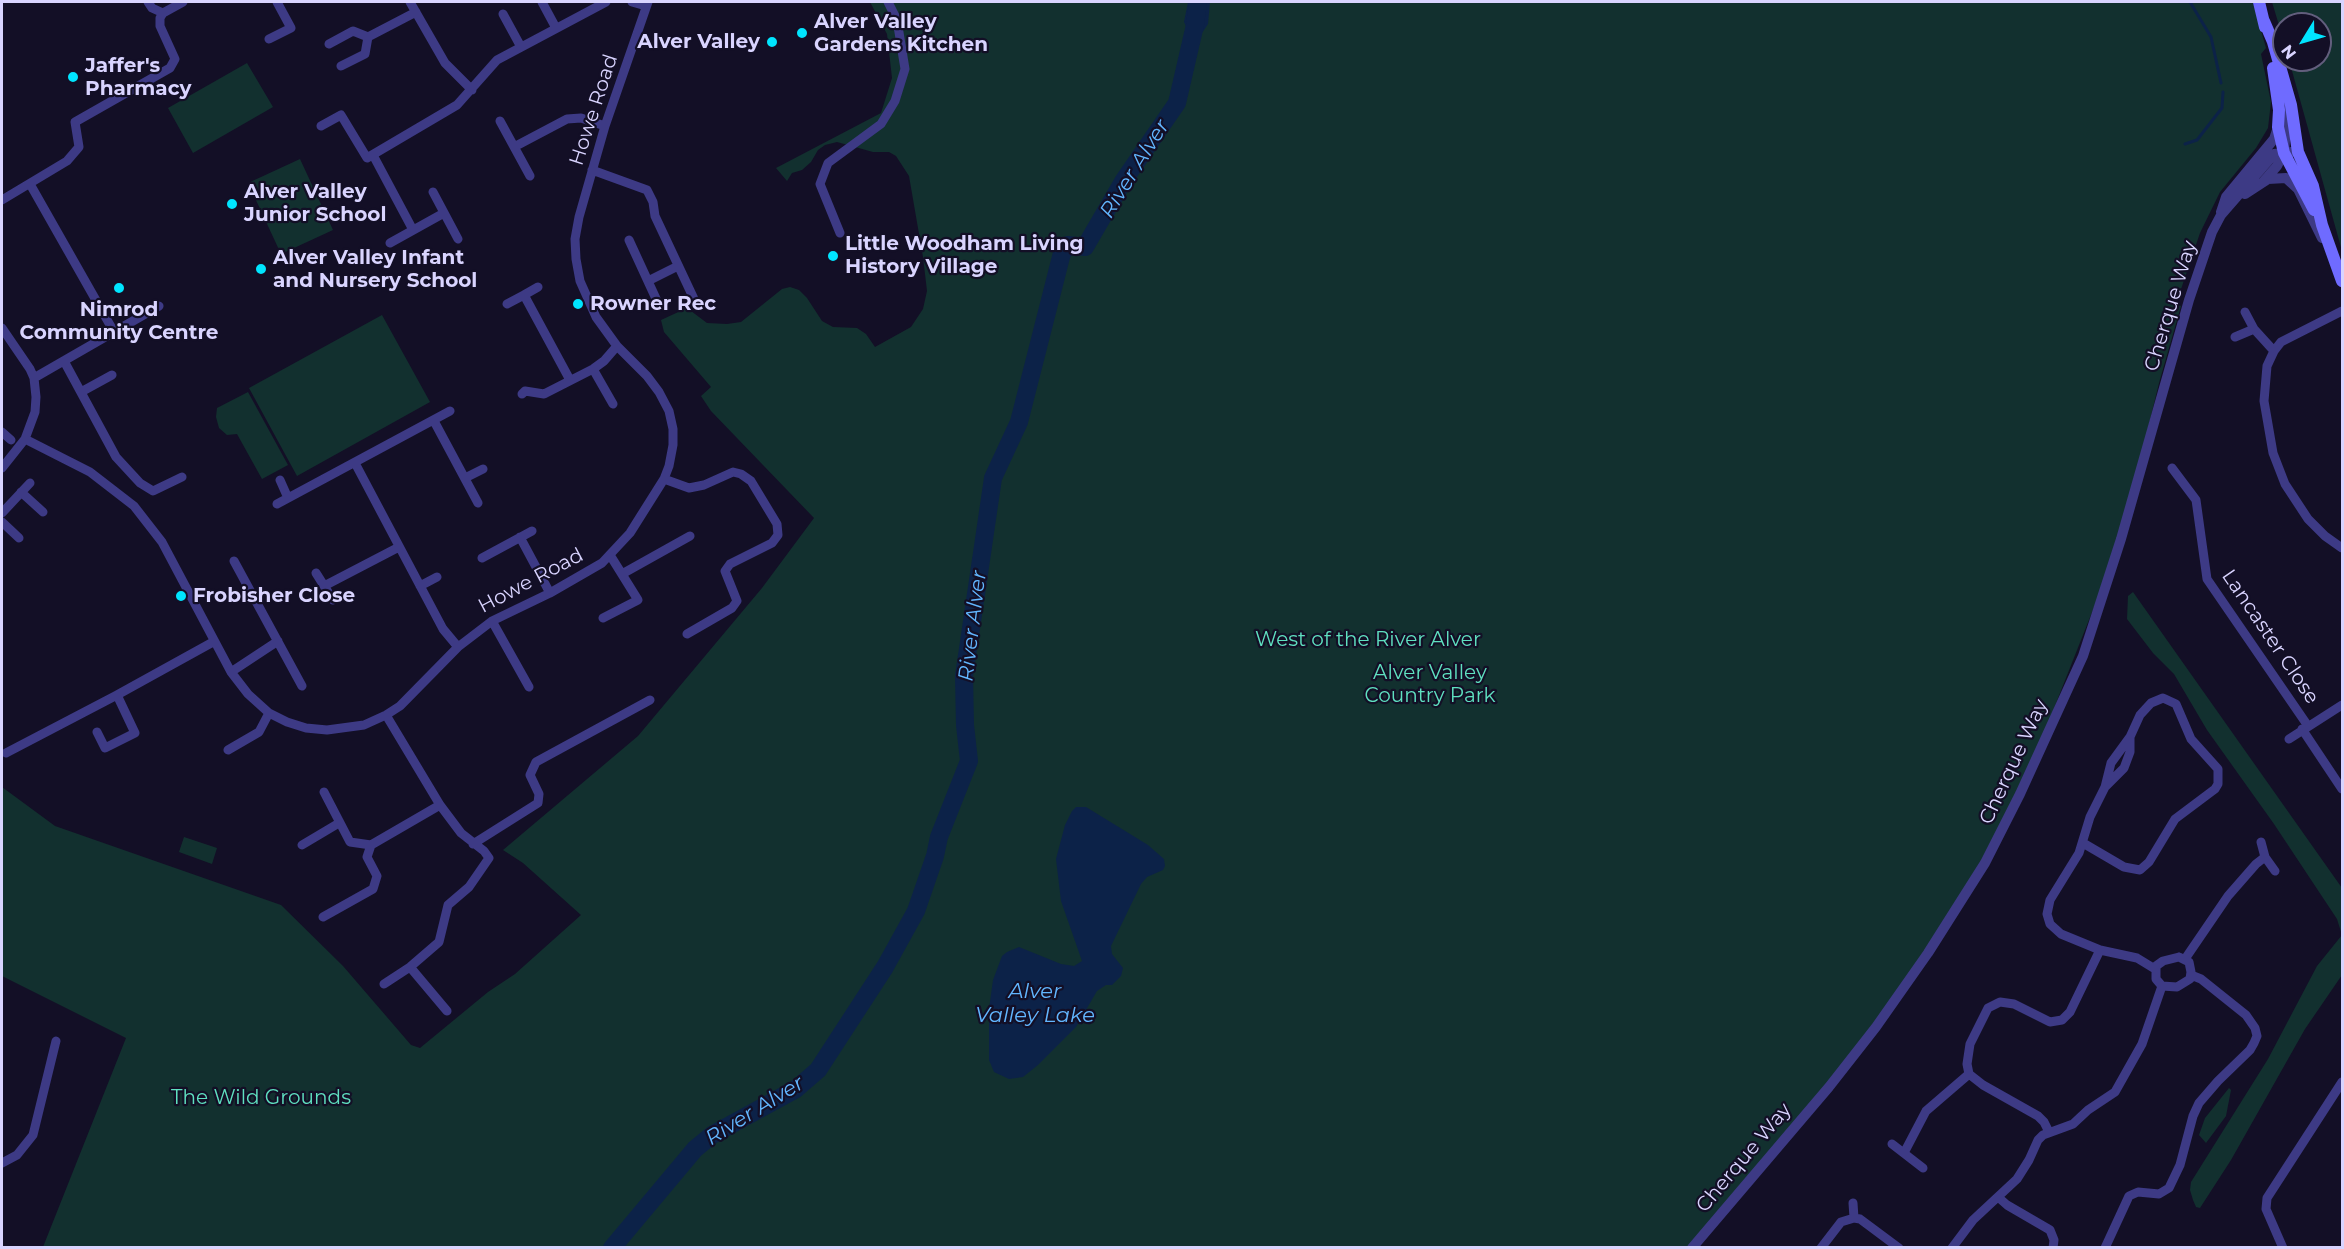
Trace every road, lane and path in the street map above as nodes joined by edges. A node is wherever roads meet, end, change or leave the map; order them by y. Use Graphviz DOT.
graph roads {
  1 [pos="148,2"];
  2 [pos="183,2"];
  3 [pos="277,2"];
  4 [pos="410,2"];
  5 [pos="542,2"];
  6 [pos="606,2"];
  7 [pos="632,2"];
  8 [pos="888,2"];
  9 [pos="2259,2"];
  10 [pos="647,4"];
  11 [pos="416,12"];
  12 [pos="163,13"];
  13 [pos="503,14"];
  14 [pos="2264,21"];
  15 [pos="556,28"];
  16 [pos="368,37"];
  17 [pos="269,39"];
  18 [pos="329,44"];
  19 [pos="521,47"];
  20 [pos="341,66"];
  21 [pos="2283,80"];
  22 [pos="472,90"];
  23 [pos="500,121"];
  24 [pos="321,126"];
  25 [pos="605,126"];
  26 [pos="2278,127"];
  27 [pos="514,147"];
  28 [pos="2298,152"];
  29 [pos="2284,153"];
  30 [pos="373,154"];
  31 [pos="592,170"];
  32 [pos="530,176"];
  33 [pos="2262,183"];
  34 [pos="30,184"];
  35 [pos="432,192"];
  36 [pos="2,200"];
  37 [pos="2232,203"];
  38 [pos="444,213"];
  39 [pos="2221,215"];
  40 [pos="2322,225"];
  41 [pos="413,230"];
  42 [pos="840,233"];
  43 [pos="458,239"];
  44 [pos="629,240"];
  45 [pos="390,243"];
  46 [pos="678,266"];
  47 [pos="2336,267"];
  48 [pos="648,281"];
  49 [pos="2343,281"];
  50 [pos="538,287"];
  51 [pos="524,295"];
  52 [pos="694,299"];
  53 [pos="658,303"];
  54 [pos="507,304"];
  55 [pos="159,306"];
  56 [pos="2343,311"];
  57 [pos="2245,312"];
  58 [pos="2,328"];
  59 [pos="2253,329"];
  60 [pos="114,332"];
  61 [pos="2235,338"];
  62 [pos="617,346"];
  63 [pos="2274,351"];
  64 [pos="64,361"];
  65 [pos="593,369"];
  66 [pos="112,375"];
  67 [pos="34,378"];
  68 [pos="570,380"];
  69 [pos="81,392"];
  70 [pos="522,394"];
  71 [pos="613,404"];
  72 [pos="450,411"];
  73 [pos="434,421"];
  74 [pos="2,432"];
  75 [pos="25,439"];
  76 [pos="11,440"];
  77 [pos="355,463"];
  78 [pos="2,468"];
  79 [pos="2172,468"];
  80 [pos="483,469"];
  81 [pos="182,477"];
  82 [pos="465,478"];
  83 [pos="664,479"];
  84 [pos="280,480"];
  85 [pos="30,483"];
  86 [pos="21,492"];
  87 [pos="288,498"];
  88 [pos="478,503"];
  89 [pos="277,504"];
  90 [pos="43,512"];
  91 [pos="2,513"];
  92 [pos="2,522"];
  93 [pos="532,531"];
  94 [pos="690,536"];
  95 [pos="520,537"];
  96 [pos="19,538"];
  97 [pos="399,548"];
  98 [pos="2343,548"];
  99 [pos="610,555"];
  100 [pos="482,558"];
  101 [pos="234,561"];
  102 [pos="316,573"];
  103 [pos="622,574"];
  104 [pos="437,577"];
  105 [pos="326,585"];
  106 [pos="420,586"];
  107 [pos="550,593"];
  108 [pos="333,600"];
  109 [pos="603,618"];
  110 [pos="492,621"];
  111 [pos="687,634"];
  112 [pos="278,641"];
  113 [pos="213,642"];
  114 [pos="458,647"];
  115 [pos="231,672"];
  116 [pos="302,686"];
  117 [pos="529,687"];
  118 [pos="117,695"];
  119 [pos="650,700"];
  120 [pos="2343,705"];
  121 [pos="269,713"];
  122 [pos="386,715"];
  123 [pos="2305,728"];
  124 [pos="97,732"];
  125 [pos="2289,740"];
  126 [pos="228,750"];
  127 [pos="6,753"];
  128 [pos="2343,789"];
  129 [pos="324,792"];
  130 [pos="440,805"];
  131 [pos="339,824"];
  132 [pos="2261,842"];
  133 [pos="2083,843"];
  134 [pos="473,844"];
  135 [pos="302,845"];
  136 [pos="371,845"];
  137 [pos="2265,856"];
  138 [pos="2275,871"];
  139 [pos="323,917"];
  140 [pos="2100,950"];
  141 [pos="2185,959"];
  142 [pos="410,967"];
  143 [pos="2155,969"];
  144 [pos="2191,975"];
  145 [pos="384,984"];
  146 [pos="2162,986"];
  147 [pos="447,1011"];
  148 [pos="56,1041"];
  149 [pos="1969,1074"];
  150 [pos="2343,1082"];
  151 [pos="2049,1132"];
  152 [pos="1892,1144"];
  153 [pos="1904,1154"];
  154 [pos="2,1163"];
  155 [pos="1923,1168"];
  156 [pos="1998,1197"];
  157 [pos="1853,1203"];
  158 [pos="1854,1218"];
  159 [pos="1692,1248"];
  160 [pos="1821,1248"];
  161 [pos="1899,1248"];
  162 [pos="1952,1248"];
  163 [pos="2053,1248"];
  164 [pos="2105,1248"];
  165 [pos="2283,1248"];
  1 -- 12 [label="street"];
  2 -- 12 [label="street"];
  3 -- 17 [label="street"];
  4 -- 11 [label="street"];
  5 -- 15 [label="street"];
  6 -- 15 [label="street"];
  7 -- 10 [label="street"];
  8 -- 42 [label="street"];
  9 -- 14 [label="main road"];
  10 -- 25 [label="street, Howe Road"];
  11 -- 16 [label="street"];
  11 -- 22 [label="street"];
  12 -- 34 [label="street"];
  13 -- 19 [label="street"];
  14 -- 21 [label="main road"];
  14 -- 26 [label="main road"];
  15 -- 19 [label="street"];
  16 -- 18 [label="street"];
  16 -- 20 [label="street"];
  19 -- 22 [label="street"];
  21 -- 28 [label="main road"];
  21 -- 29 [label="street"];
  22 -- 30 [label="street"];
  23 -- 27 [label="street"];
  24 -- 30 [label="street"];
  25 -- 27 [label="street"];
  25 -- 31 [label="street, Howe Road"];
  26 -- 29 [label="main road"];
  26 -- 39 [label="street, Cherque Way"];
  27 -- 32 [label="street"];
  28 -- 29 [label="street"];
  28 -- 40 [label="main road"];
  29 -- 33 [label="street"];
  29 -- 37 [label="street, Cherque Way"];
  29 -- 40 [label="main road"];
  30 -- 41 [label="street"];
  31 -- 46 [label="street"];
  31 -- 62 [label="street, Howe Road"];
  33 -- 37 [label="street"];
  33 -- 47 [label="street"];
  34 -- 36 [label="street"];
  34 -- 60 [label="street"];
  35 -- 38 [label="street"];
  37 -- 39 [label="street, Cherque Way"];
  38 -- 41 [label="street"];
  38 -- 43 [label="street"];
  39 -- 159 [label="street, Cherque Way"];
  40 -- 47 [label="main road"];
  41 -- 45 [label="street"];
  44 -- 48 [label="street"];
  46 -- 48 [label="street"];
  46 -- 52 [label="street"];
  47 -- 49 [label="main road"];
  48 -- 53 [label="street"];
  50 -- 51 [label="street"];
  51 -- 54 [label="street"];
  51 -- 68 [label="street"];
  55 -- 60 [label="street"];
  56 -- 63 [label="street"];
  57 -- 59 [label="street"];
  58 -- 67 [label="street"];
  59 -- 61 [label="street"];
  59 -- 63 [label="street"];
  60 -- 64 [label="street"];
  62 -- 65 [label="street"];
  62 -- 83 [label="street, Howe Road"];
  63 -- 98 [label="street"];
  64 -- 67 [label="street"];
  64 -- 69 [label="street"];
  65 -- 68 [label="street"];
  65 -- 71 [label="street"];
  66 -- 69 [label="street"];
  67 -- 75 [label="street"];
  68 -- 70 [label="street"];
  69 -- 81 [label="street"];
  72 -- 73 [label="street"];
  73 -- 77 [label="street"];
  73 -- 82 [label="street"];
  74 -- 76 [label="street"];
  75 -- 78 [label="street"];
  75 -- 113 [label="street, Howe Road"];
  77 -- 87 [label="street"];
  77 -- 97 [label="street"];
  79 -- 123 [label="street, Lancaster Close"];
  80 -- 82 [label="street"];
  82 -- 88 [label="street"];
  83 -- 99 [label="street, Howe Road"];
  83 -- 111 [label="street"];
  84 -- 87 [label="street"];
  85 -- 86 [label="street"];
  86 -- 90 [label="street"];
  86 -- 91 [label="street"];
  87 -- 89 [label="street"];
  92 -- 96 [label="street"];
  93 -- 95 [label="street"];
  94 -- 103 [label="street"];
  95 -- 100 [label="street"];
  95 -- 107 [label="street"];
  97 -- 105 [label="street"];
  97 -- 106 [label="street"];
  99 -- 103 [label="street"];
  99 -- 107 [label="street, Howe Road"];
  101 -- 112 [label="street"];
  102 -- 105 [label="street"];
  103 -- 109 [label="street"];
  104 -- 106 [label="street"];
  105 -- 108 [label="street"];
  106 -- 114 [label="street"];
  107 -- 110 [label="street, Howe Road"];
  110 -- 114 [label="street, Howe Road"];
  110 -- 117 [label="street"];
  112 -- 115 [label="street"];
  112 -- 116 [label="street"];
  113 -- 115 [label="street, Howe Road"];
  113 -- 118 [label="street"];
  114 -- 122 [label="street, Howe Road"];
  115 -- 121 [label="street, Howe Road"];
  118 -- 124 [label="street"];
  118 -- 127 [label="street"];
  119 -- 134 [label="street"];
  120 -- 123 [label="street"];
  121 -- 122 [label="street, Howe Road"];
  121 -- 126 [label="street"];
  122 -- 130 [label="street"];
  123 -- 125 [label="street"];
  123 -- 128 [label="street, Lancaster Close"];
  129 -- 131 [label="street"];
  130 -- 134 [label="street"];
  130 -- 136 [label="street"];
  131 -- 135 [label="street"];
  131 -- 136 [label="street"];
  132 -- 137 [label="street"];
  133 -- 133 [label="street"];
  133 -- 140 [label="street"];
  134 -- 142 [label="street"];
  136 -- 139 [label="street"];
  137 -- 138 [label="street"];
  137 -- 141 [label="street"];
  140 -- 143 [label="street"];
  140 -- 149 [label="street"];
  141 -- 143 [label="street"];
  141 -- 144 [label="street"];
  142 -- 145 [label="street"];
  142 -- 147 [label="street"];
  143 -- 146 [label="street"];
  144 -- 146 [label="street"];
  144 -- 164 [label="street"];
  146 -- 151 [label="street"];
  148 -- 154 [label="street"];
  149 -- 151 [label="street"];
  149 -- 153 [label="street"];
  150 -- 165 [label="street"];
  151 -- 156 [label="street"];
  152 -- 153 [label="street"];
  153 -- 155 [label="street"];
  156 -- 162 [label="street"];
  156 -- 163 [label="street"];
  157 -- 158 [label="street"];
  158 -- 160 [label="street"];
  158 -- 161 [label="street"];
}
